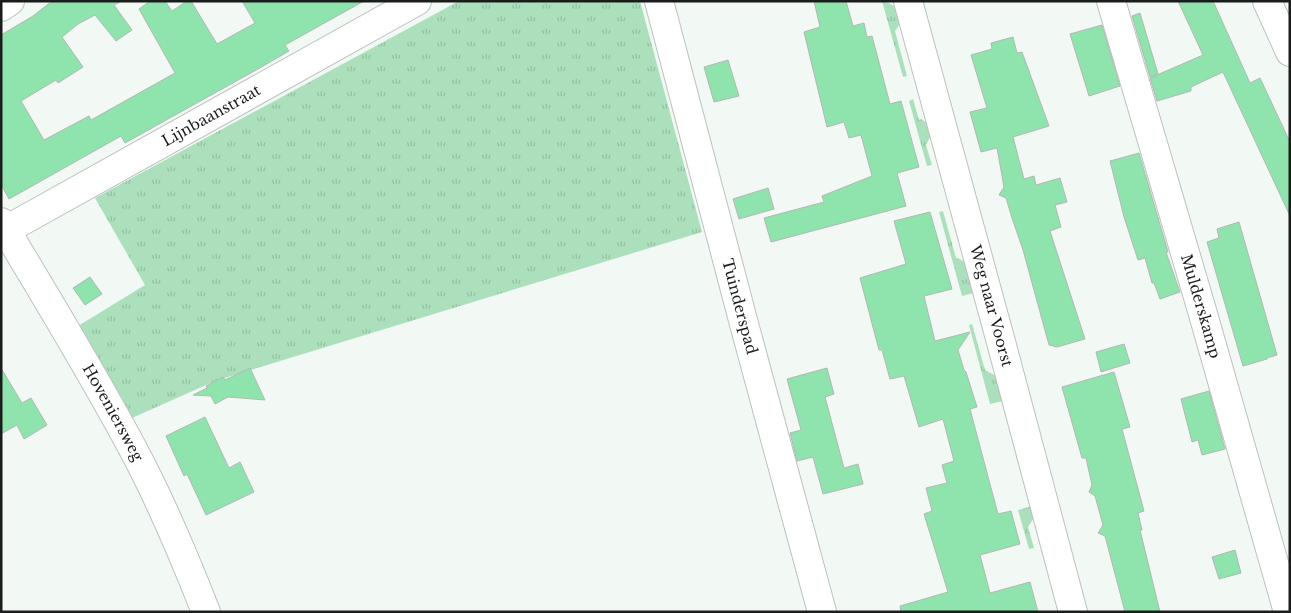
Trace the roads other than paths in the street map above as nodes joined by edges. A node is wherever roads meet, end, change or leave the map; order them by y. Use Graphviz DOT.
graph roads {
  1 [pos="10,1"];
  2 [pos="417,1"];
  3 [pos="659,1"];
  4 [pos="908,1"];
  5 [pos="1111,1"];
  6 [pos="1267,1"];
  7 [pos="1,7"];
  8 [pos="1290,52"];
  9 [pos="4,226"];
  10 [pos="206,612"];
  11 [pos="822,612"];
  12 [pos="1073,612"];
  13 [pos="1288,612"];
  1 -- 7 [label="street"];
  2 -- 9 [label="street, Lijnbaanstraat"];
  3 -- 11 [label="street, Tuinderspad"];
  4 -- 12 [label="street, Weg naar Voorst"];
  5 -- 13 [label="street, Mulderskamp"];
  6 -- 8 [label="street"];
  9 -- 10 [label="street, Hoveniersweg"];
}
